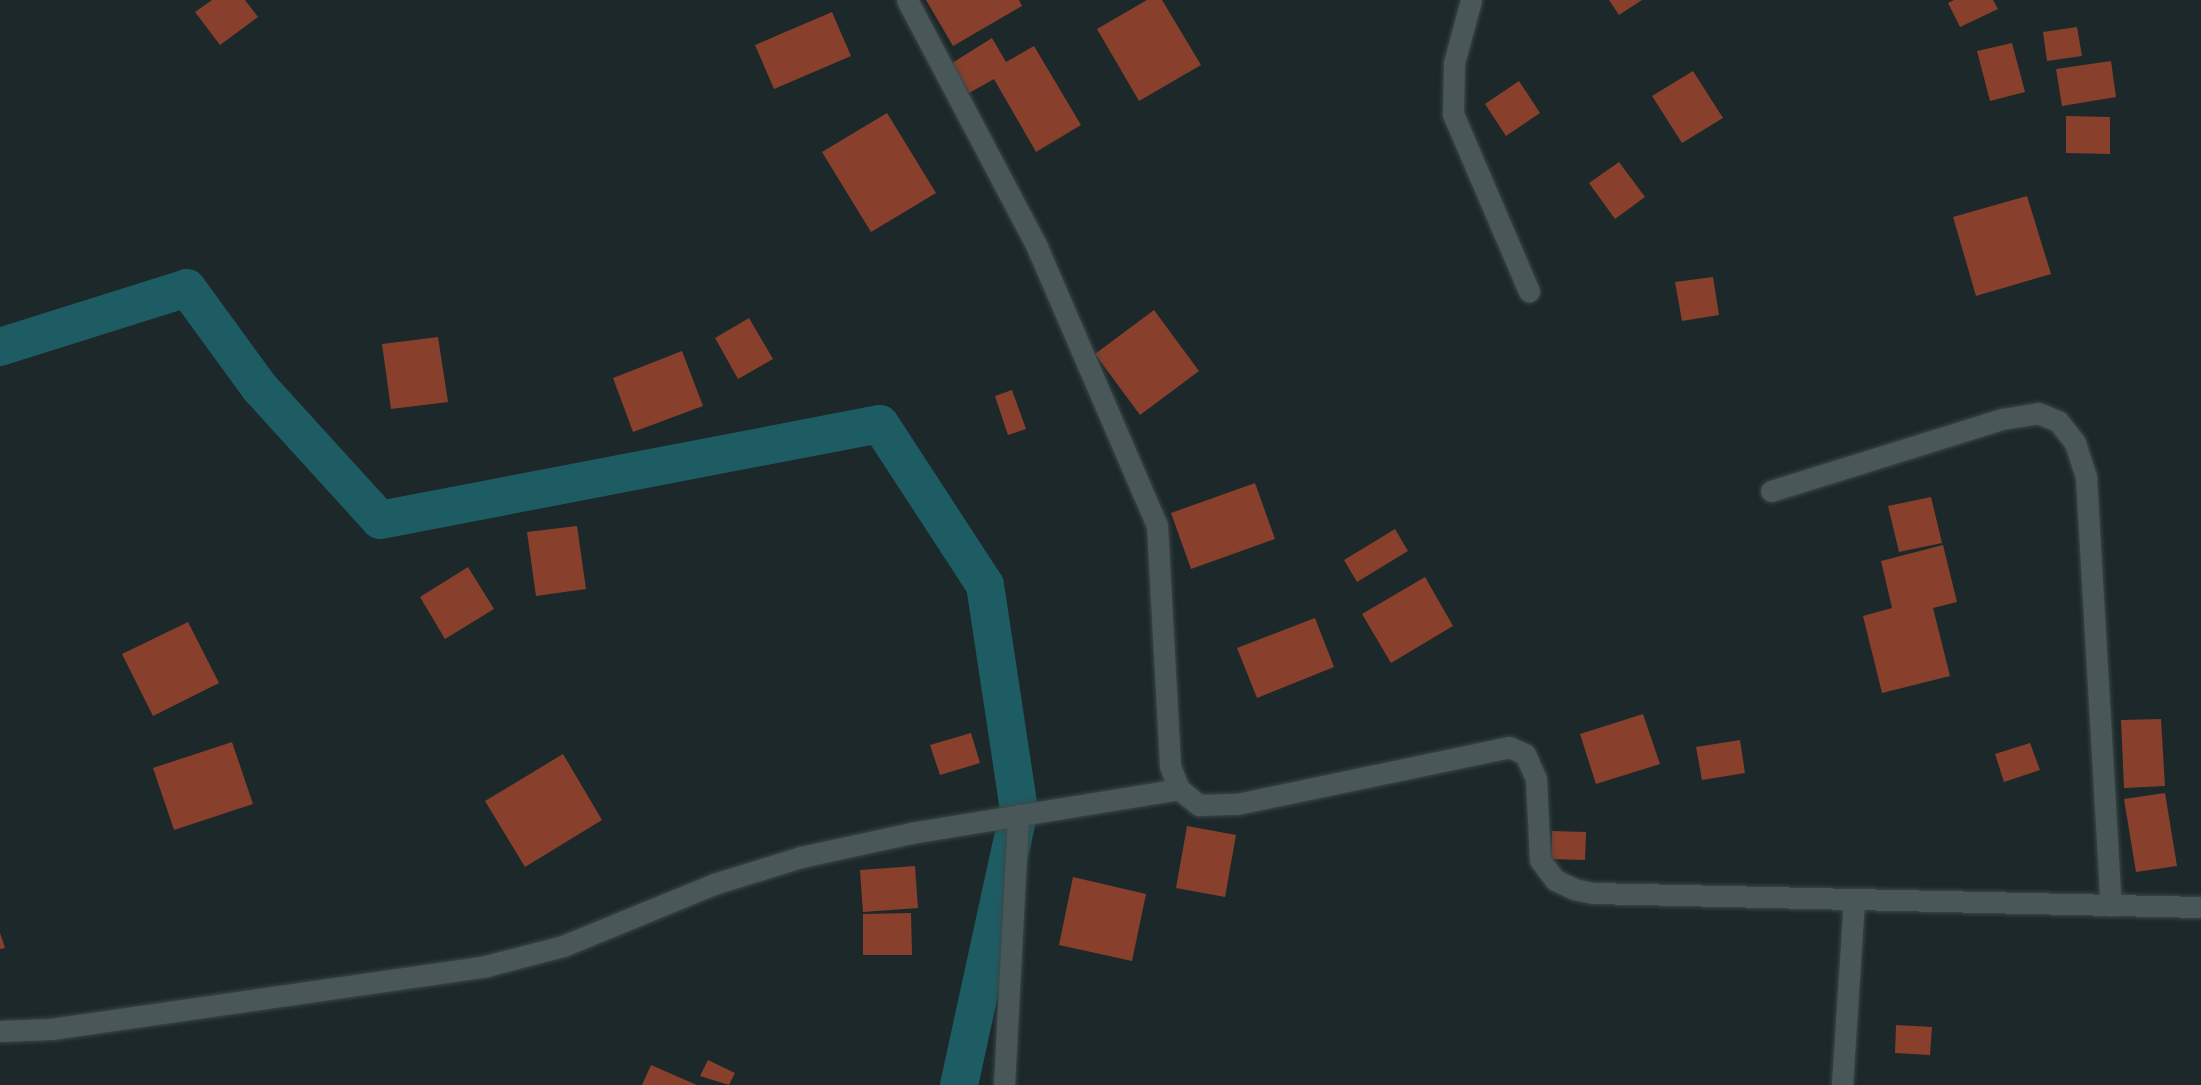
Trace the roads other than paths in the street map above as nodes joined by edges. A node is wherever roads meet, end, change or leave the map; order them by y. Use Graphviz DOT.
graph roads {
  1 [pos="906,0"];
  2 [pos="1471,0"];
  3 [pos="1529,291"];
  4 [pos="1771,491"];
  5 [pos="1179,789"];
  6 [pos="1018,816"];
  7 [pos="1854,900"];
  8 [pos="2111,905"];
  9 [pos="2201,907"];
  10 [pos="0,1031"];
  11 [pos="1004,1085"];
  12 [pos="1842,1085"];
  1 -- 5 [label="street"];
  2 -- 3 [label="street"];
  4 -- 8 [label="street"];
  5 -- 6 [label="street"];
  5 -- 7 [label="street"];
  6 -- 10 [label="street"];
  6 -- 11 [label="street"];
  7 -- 8 [label="street"];
  7 -- 12 [label="street"];
  8 -- 9 [label="street"];
}
